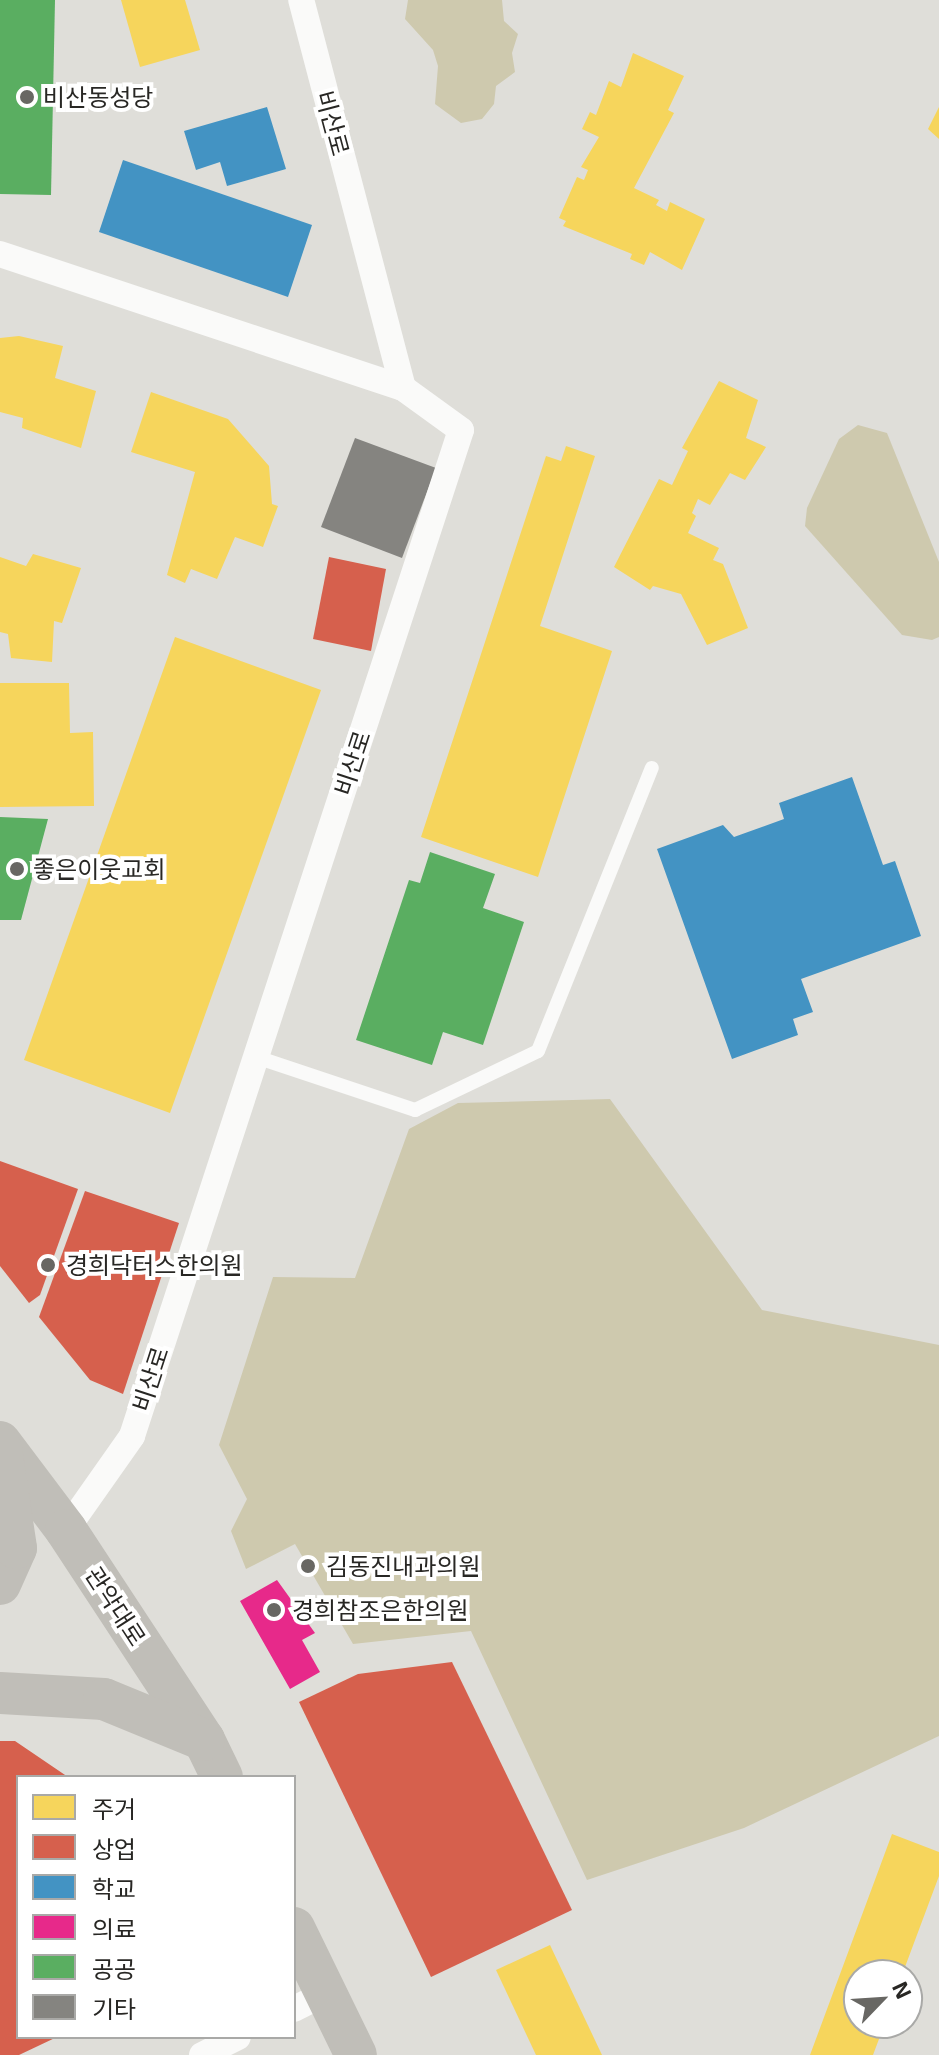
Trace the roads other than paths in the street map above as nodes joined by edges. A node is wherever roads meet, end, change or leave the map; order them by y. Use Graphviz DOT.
graph roads {
  1 [pos="301,0"];
  2 [pos="0,254"];
  3 [pos="403,388"];
  4 [pos="652,768"];
  5 [pos="256,1057"];
  6 [pos="0,1442"];
  7 [pos="66,1530"];
  8 [pos="0,1584"];
  9 [pos="0,1693"];
  10 [pos="204,1740"];
  11 [pos="221,1775"];
  12 [pos="296,1937"];
  13 [pos="310,2001"];
  14 [pos="234,2039"];
  15 [pos="202,2055"];
  16 [pos="356,2055"];
  1 -- 3 [label="street, 비산로"];
  2 -- 3 [label="street"];
  3 -- 5 [label="street, 비산로"];
  4 -- 5 [label="lane"];
  5 -- 7 [label="street, 비산로"];
  6 -- 7 [label="main road, 관악대로"];
  6 -- 8 [label="main road"];
  7 -- 10 [label="main road, 관악대로"];
  9 -- 10 [label="main road"];
  10 -- 11 [label="main road, 관악대로"];
  12 -- 13 [label="main road"];
  13 -- 16 [label="main road"];
  14 -- 15 [label="street"];
}
